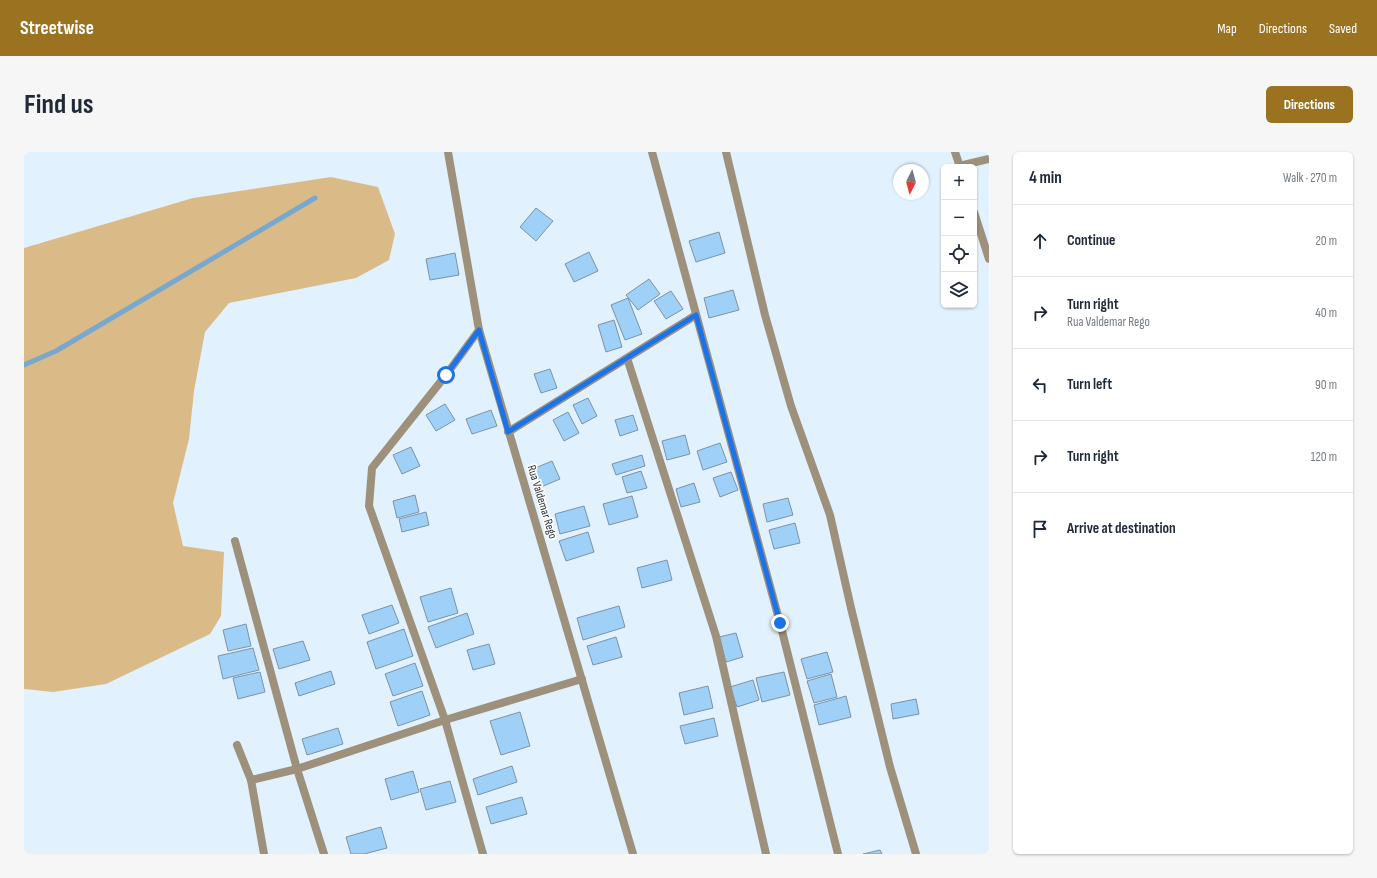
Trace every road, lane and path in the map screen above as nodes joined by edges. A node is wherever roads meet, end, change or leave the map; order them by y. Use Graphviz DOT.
graph roads {
  1 [pos="448,152"];
  2 [pos="652,152"];
  3 [pos="726,152"];
  4 [pos="955,152"];
  5 [pos="989,159"];
  6 [pos="958,164"];
  7 [pos="968,164"];
  8 [pos="977,221"];
  9 [pos="989,259"];
  10 [pos="696,315"];
  11 [pos="479,330"];
  12 [pos="627,358"];
  13 [pos="508,432"];
  14 [pos="235,541"];
  15 [pos="582,679"];
  16 [pos="445,720"];
  17 [pos="237,745"];
  18 [pos="297,769"];
  19 [pos="251,780"];
  20 [pos="264,854"];
  21 [pos="324,854"];
  22 [pos="483,854"];
  23 [pos="633,854"];
  24 [pos="766,854"];
  25 [pos="838,854"];
  26 [pos="916,854"];
  1 -- 11 [label="street, Rua Valdemar Rego"];
  2 -- 10 [label="street"];
  3 -- 26 [label="street"];
  4 -- 6 [label="street"];
  5 -- 7 [label="street"];
  8 -- 9 [label="street"];
  10 -- 12 [label="street"];
  10 -- 25 [label="street"];
  11 -- 13 [label="street, Rua Valdemar Rego"];
  11 -- 16 [label="street"];
  12 -- 13 [label="street"];
  12 -- 24 [label="street"];
  13 -- 15 [label="street, Rua Valdemar Rego"];
  14 -- 18 [label="street"];
  15 -- 16 [label="street"];
  15 -- 23 [label="street, Rua Valdemar Rego"];
  16 -- 18 [label="street"];
  16 -- 22 [label="street"];
  17 -- 19 [label="street"];
  18 -- 19 [label="street"];
  18 -- 21 [label="street"];
  19 -- 20 [label="street"];
}
